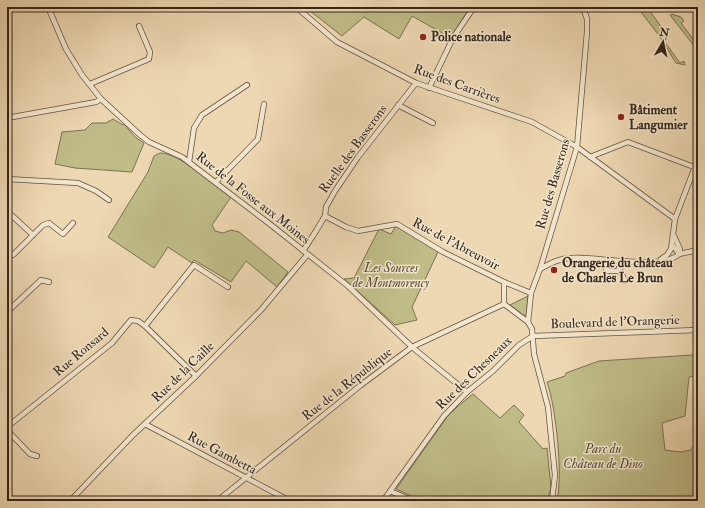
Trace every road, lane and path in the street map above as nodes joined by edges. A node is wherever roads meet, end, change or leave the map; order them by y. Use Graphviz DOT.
graph roads {
  1 [pos="48,7"];
  2 [pos="296,7"];
  3 [pos="474,7"];
  4 [pos="583,7"];
  5 [pos="140,26"];
  6 [pos="416,83"];
  7 [pos="90,84"];
  8 [pos="247,85"];
  9 [pos="429,88"];
  10 [pos="101,98"];
  11 [pos="264,104"];
  12 [pos="398,105"];
  13 [pos="7,118"];
  14 [pos="433,123"];
  15 [pos="577,147"];
  16 [pos="590,157"];
  17 [pos="698,159"];
  18 [pos="189,162"];
  19 [pos="694,168"];
  20 [pos="7,179"];
  21 [pos="216,182"];
  22 [pos="109,200"];
  23 [pos="7,210"];
  24 [pos="325,216"];
  25 [pos="675,218"];
  26 [pos="73,222"];
  27 [pos="673,234"];
  28 [pos="33,235"];
  29 [pos="672,244"];
  30 [pos="302,250"];
  31 [pos="698,250"];
  32 [pos="307,254"];
  33 [pos="679,254"];
  34 [pos="13,255"];
  35 [pos="603,261"];
  36 [pos="658,261"];
  37 [pos="616,262"];
  38 [pos="540,269"];
  39 [pos="619,269"];
  40 [pos="625,281"];
  41 [pos="49,282"];
  42 [pos="504,282"];
  43 [pos="228,287"];
  44 [pos="531,293"];
  45 [pos="504,304"];
  46 [pos="7,312"];
  47 [pos="528,322"];
  48 [pos="145,326"];
  49 [pos="698,330"];
  50 [pos="533,336"];
  51 [pos="412,347"];
  52 [pos="196,376"];
  53 [pos="468,392"];
  54 [pos="144,424"];
  55 [pos="7,429"];
  56 [pos="37,456"];
  57 [pos="246,478"];
  58 [pos="390,491"];
  59 [pos="70,501"];
  60 [pos="217,501"];
  61 [pos="290,501"];
  62 [pos="383,501"];
  63 [pos="414,501"];
  64 [pos="552,501"];
  1 -- 7 [label="street, Rue de la Fosse aux Moines"];
  2 -- 6 [label="street, Rue des Carrières"];
  3 -- 9 [label="street"];
  4 -- 15 [label="street, Rue des Basserons"];
  5 -- 7 [label="street"];
  6 -- 9 [label="street, Rue des Carrières"];
  6 -- 12 [label="street, Ruelle des Basserons"];
  7 -- 10 [label="street, Rue de la Fosse aux Moines"];
  8 -- 18 [label="street"];
  9 -- 15 [label="street, Rue des Carrières"];
  10 -- 13 [label="street"];
  10 -- 18 [label="street, Rue de la Fosse aux Moines"];
  11 -- 21 [label="street"];
  12 -- 14 [label="street"];
  12 -- 24 [label="street, Ruelle des Basserons"];
  15 -- 16 [label="street, Rue des Carrières"];
  15 -- 38 [label="street, Rue des Basserons"];
  16 -- 19 [label="street"];
  16 -- 25 [label="street, Rue des Carrières"];
  17 -- 19 [label="street"];
  18 -- 21 [label="street, Rue de la Fosse aux Moines"];
  19 -- 25 [label="street"];
  20 -- 22 [label="street"];
  21 -- 30 [label="street, Rue de la Fosse aux Moines"];
  23 -- 28 [label="street"];
  24 -- 30 [label="street, Ruelle des Basserons"];
  24 -- 42 [label="street, Rue de l'Abreuvoir"];
  25 -- 27 [label="street"];
  26 -- 28 [label="street"];
  27 -- 29 [label="street"];
  27 -- 33 [label="street"];
  28 -- 34 [label="street"];
  29 -- 33 [label="street"];
  29 -- 36 [label="street"];
  30 -- 32 [label="street, Rue de la Fosse aux Moines"];
  31 -- 33 [label="street"];
  32 -- 51 [label="street, Rue de la Fosse aux Moines"];
  32 -- 52 [label="street, Rue de la Caille"];
  33 -- 36 [label="street"];
  35 -- 37 [label="street"];
  35 -- 38 [label="street"];
  35 -- 39 [label="street"];
  36 -- 37 [label="street"];
  37 -- 39 [label="street"];
  38 -- 44 [label="street, Rue des Basserons"];
  39 -- 40 [label="street"];
  41 -- 46 [label="street"];
  42 -- 44 [label="street, Rue de l'Abreuvoir"];
  42 -- 45 [label="street"];
  43 -- 48 [label="street"];
  44 -- 47 [label="street, Rue des Basserons"];
  45 -- 47 [label="street"];
  45 -- 51 [label="street, Rue de la République"];
  47 -- 50 [label="street, Rue des Chesneaux"];
  48 -- 52 [label="street"];
  48 -- 55 [label="street, Rue Ronsard"];
  49 -- 50 [label="street, Boulevard de l'Orangerie"];
  50 -- 53 [label="street, Rue des Chesneaux"];
  50 -- 64 [label="street"];
  51 -- 53 [label="street, Rue de la Fosse aux Moines"];
  51 -- 57 [label="street, Rue de la République"];
  52 -- 54 [label="street, Rue de la Caille"];
  53 -- 58 [label="street, Rue des Chesneaux"];
  54 -- 57 [label="street, Rue Gambetta"];
  54 -- 59 [label="street, Rue de la Caille"];
  55 -- 56 [label="street"];
  57 -- 60 [label="street, Rue de la République"];
  57 -- 61 [label="street, Rue Gambetta"];
  58 -- 62 [label="street, Rue des Chesneaux"];
  58 -- 63 [label="street"];
}
